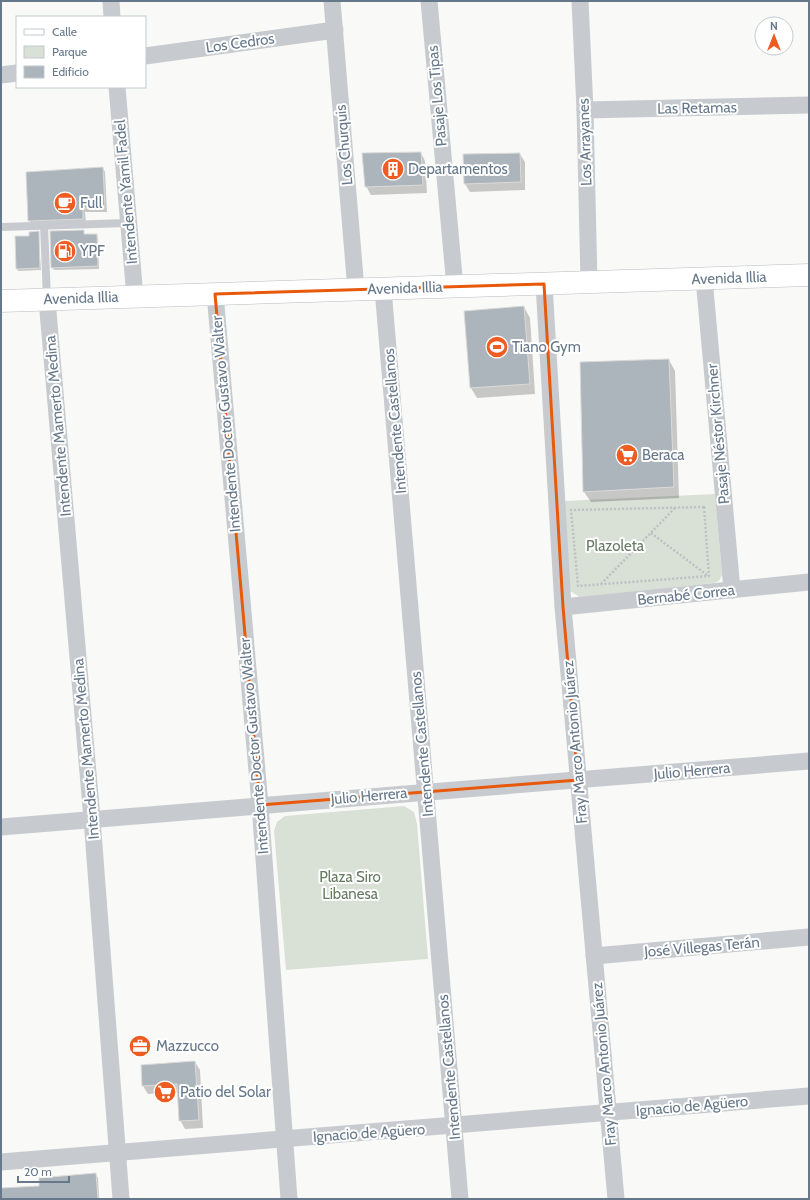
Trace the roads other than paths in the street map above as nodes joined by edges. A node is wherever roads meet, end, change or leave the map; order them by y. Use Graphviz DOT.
graph roads {
  1 [pos="111,1"];
  2 [pos="332,1"];
  3 [pos="429,1"];
  4 [pos="580,1"];
  5 [pos="112,16"];
  6 [pos="335,30"];
  7 [pos="146,56"];
  8 [pos="16,73"];
  9 [pos="1,75"];
  10 [pos="117,88"];
  11 [pos="809,105"];
  12 [pos="585,110"];
  13 [pos="128,223"];
  14 [pos="44,225"];
  15 [pos="1,227"];
  16 [pos="809,275"];
  17 [pos="704,278"];
  18 [pos="589,282"];
  19 [pos="544,284"];
  20 [pos="455,287"];
  21 [pos="383,289"];
  22 [pos="356,290"];
  23 [pos="215,294"];
  24 [pos="135,297"];
  25 [pos="47,300"];
  26 [pos="1,301"];
  27 [pos="809,582"];
  28 [pos="732,590"];
  29 [pos="563,607"];
  30 [pos="809,761"];
  31 [pos="578,780"];
  32 [pos="426,791"];
  33 [pos="260,805"];
  34 [pos="92,819"];
  35 [pos="1,827"];
  36 [pos="809,937"];
  37 [pos="594,956"];
  38 [pos="809,1096"];
  39 [pos="608,1113"];
  40 [pos="454,1127"];
  41 [pos="285,1140"];
  42 [pos="117,1153"];
  43 [pos="1,1162"];
  44 [pos="121,1199"];
  45 [pos="289,1199"];
  46 [pos="460,1199"];
  47 [pos="616,1199"];
  1 -- 5 [label="street"];
  2 -- 6 [label="street, Los Churquis"];
  3 -- 20 [label="street, Pasaje Los Tipas"];
  4 -- 12 [label="street, Los Arrayanes"];
  6 -- 7 [label="street, Los Cedros"];
  6 -- 22 [label="street, Los Churquis"];
  8 -- 9 [label="street"];
  10 -- 13 [label="street, Intendente Yamil Fadel"];
  11 -- 12 [label="street, Las Retamas"];
  12 -- 18 [label="street, Los Arrayanes"];
  13 -- 14 [label="lane"];
  13 -- 24 [label="street, Intendente Yamil Fadel"];
  14 -- 15 [label="lane"];
  14 -- 25 [label="lane"];
  16 -- 17 [label="main road, Avenida Illia"];
  17 -- 18 [label="main road, Avenida Illia"];
  17 -- 28 [label="street, Pasaje Néstor Kirchner"];
  18 -- 19 [label="main road, Avenida Illia"];
  19 -- 20 [label="main road, Avenida Illia"];
  19 -- 29 [label="street, Fray Marco Antonio Juárez"];
  20 -- 21 [label="main road, Avenida Illia"];
  21 -- 22 [label="main road, Avenida Illia"];
  21 -- 32 [label="street, Intendente Castellanos"];
  22 -- 23 [label="main road, Avenida Illia"];
  23 -- 24 [label="main road, Avenida Illia"];
  23 -- 33 [label="street, Intendente Doctor Gustavo Walter"];
  24 -- 25 [label="main road, Avenida Illia"];
  25 -- 26 [label="main road, Avenida Illia"];
  25 -- 34 [label="street, Intendente Mamerto Medina"];
  27 -- 28 [label="street, Bernabé Correa"];
  28 -- 29 [label="street, Bernabé Correa"];
  29 -- 31 [label="street, Fray Marco Antonio Juárez"];
  30 -- 31 [label="street, Julio Herrera"];
  31 -- 32 [label="street, Julio Herrera"];
  31 -- 37 [label="street, Fray Marco Antonio Juárez"];
  32 -- 33 [label="street, Julio Herrera"];
  32 -- 40 [label="street, Intendente Castellanos"];
  33 -- 34 [label="street, Julio Herrera"];
  33 -- 41 [label="street, Intendente Doctor Gustavo Walter"];
  34 -- 35 [label="street, Julio Herrera"];
  34 -- 42 [label="street, Intendente Mamerto Medina"];
  36 -- 37 [label="street, José Villegas Terán"];
  37 -- 39 [label="street, Fray Marco Antonio Juárez"];
  38 -- 39 [label="street, Ignacio de Agüero"];
  39 -- 40 [label="street, Ignacio de Agüero"];
  39 -- 47 [label="street, Fray Marco Antonio Juárez"];
  40 -- 41 [label="street, Ignacio de Agüero"];
  40 -- 46 [label="street, Intendente Castellanos"];
  41 -- 42 [label="street, Ignacio de Agüero"];
  41 -- 45 [label="street, Intendente Doctor Gustavo Walter"];
  42 -- 43 [label="street, Ignacio de Agüero"];
  42 -- 44 [label="street, Intendente Mamerto Medina"];
}
